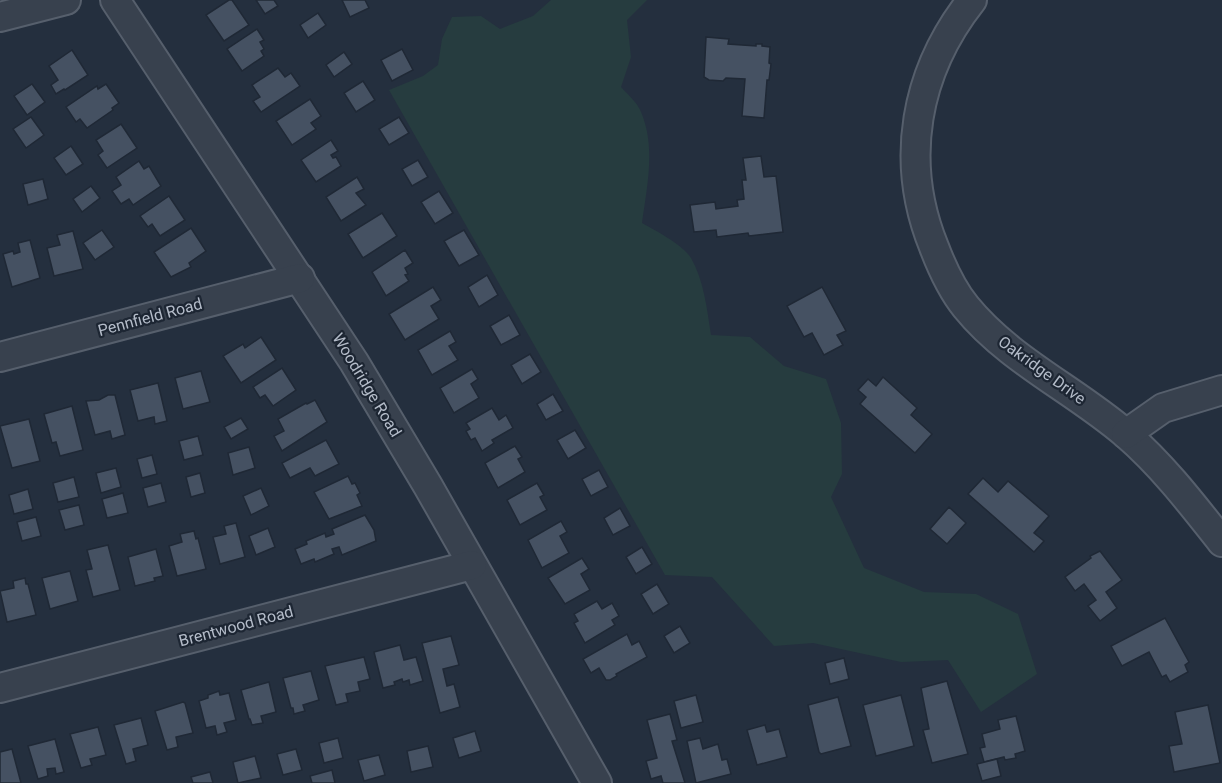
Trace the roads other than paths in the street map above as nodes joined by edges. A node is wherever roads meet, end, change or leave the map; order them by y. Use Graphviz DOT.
graph roads {
  1 [pos="66,0"];
  2 [pos="115,0"];
  3 [pos="972,0"];
  4 [pos="0,17"];
  5 [pos="300,278"];
  6 [pos="0,357"];
  7 [pos="1222,390"];
  8 [pos="1126,434"];
  9 [pos="1222,542"];
  10 [pos="472,565"];
  11 [pos="0,688"];
  12 [pos="597,783"];
  1 -- 4 [label="street"];
  2 -- 5 [label="street, Woodridge Road"];
  3 -- 8 [label="street, Oakridge Drive"];
  5 -- 6 [label="street, Pennfield Road"];
  5 -- 10 [label="street, Woodridge Road"];
  7 -- 8 [label="street"];
  8 -- 9 [label="street, Oakridge Drive"];
  10 -- 11 [label="street, Brentwood Road"];
  10 -- 12 [label="street, Woodridge Road"];
}
